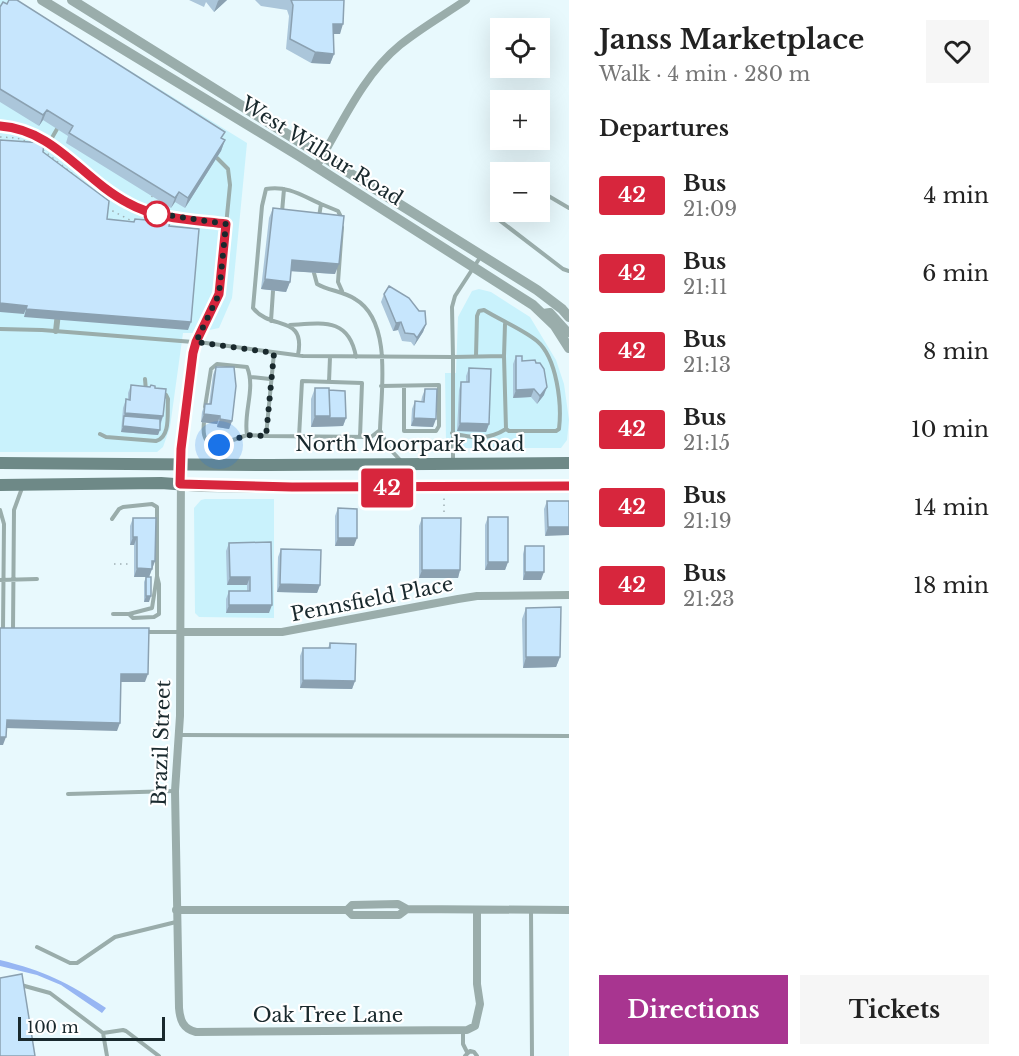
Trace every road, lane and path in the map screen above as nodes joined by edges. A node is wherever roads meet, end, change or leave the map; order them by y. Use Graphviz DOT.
graph roads {
  1 [pos="42,0"];
  2 [pos="72,0"];
  3 [pos="466,0"];
  4 [pos="0,126"];
  5 [pos="57,129"];
  6 [pos="0,137"];
  7 [pos="28,142"];
  8 [pos="49,143"];
  9 [pos="38,146"];
  10 [pos="323,156"];
  11 [pos="217,158"];
  12 [pos="316,167"];
  13 [pos="84,183"];
  14 [pos="284,189"];
  15 [pos="152,195"];
  16 [pos="550,197"];
  17 [pos="103,200"];
  18 [pos="321,204"];
  19 [pos="569,208"];
  20 [pos="281,220"];
  21 [pos="140,221"];
  22 [pos="502,222"];
  23 [pos="226,224"];
  24 [pos="319,224"];
  25 [pos="149,229"];
  26 [pos="482,255"];
  27 [pos="473,268"];
  28 [pos="569,271"];
  29 [pos="314,273"];
  30 [pos="273,291"];
  31 [pos="342,292"];
  32 [pos="59,303"];
  33 [pos="543,313"];
  34 [pos="569,317"];
  35 [pos="271,321"];
  36 [pos="505,323"];
  37 [pos="290,325"];
  38 [pos="0,329"];
  39 [pos="56,331"];
  40 [pos="569,333"];
  41 [pos="196,342"];
  42 [pos="569,348"];
  43 [pos="274,353"];
  44 [pos="298,355"];
  45 [pos="382,356"];
  46 [pos="476,356"];
  47 [pos="504,356"];
  48 [pos="330,357"];
  49 [pos="356,357"];
  50 [pos="453,357"];
  51 [pos="251,377"];
  52 [pos="145,379"];
  53 [pos="270,379"];
  54 [pos="329,382"];
  55 [pos="381,386"];
  56 [pos="404,386"];
  57 [pos="205,412"];
  58 [pos="204,422"];
  59 [pos="506,429"];
  60 [pos="380,430"];
  61 [pos="452,433"];
  62 [pos="100,434"];
  63 [pos="247,435"];
  64 [pos="266,436"];
  65 [pos="299,437"];
  66 [pos="360,437"];
  67 [pos="0,463"];
  68 [pos="453,463"];
  69 [pos="569,463"];
  70 [pos="181,464"];
  71 [pos="403,464"];
  72 [pos="180,484"];
  73 [pos="0,486"];
  74 [pos="24,486"];
  75 [pos="569,486"];
  76 [pos="444,497"];
  77 [pos="0,510"];
  78 [pos="444,512"];
  79 [pos="112,519"];
  80 [pos="114,564"];
  81 [pos="130,564"];
  82 [pos="157,576"];
  83 [pos="37,579"];
  84 [pos="1,580"];
  85 [pos="13,580"];
  86 [pos="569,595"];
  87 [pos="113,614"];
  88 [pos="129,614"];
  89 [pos="2,629"];
  90 [pos="13,630"];
  91 [pos="21,630"];
  92 [pos="141,632"];
  93 [pos="181,632"];
  94 [pos="179,735"];
  95 [pos="569,736"];
  96 [pos="174,791"];
  97 [pos="68,794"];
  98 [pos="176,910"];
  99 [pos="477,910"];
  100 [pos="531,910"];
  101 [pos="569,910"];
  102 [pos="177,922"];
  103 [pos="37,947"];
  104 [pos="19,985"];
  105 [pos="182,1024"];
  106 [pos="463,1030"];
  107 [pos="103,1033"];
  108 [pos="466,1054"];
  109 [pos="107,1056"];
  110 [pos="159,1056"];
  111 [pos="477,1056"];
  112 [pos="532,1056"];
  1 -- 12 [label="street, West Wilbur Road"];
  2 -- 10 [label="street, West Wilbur Road"];
  3 -- 10 [label="street"];
  4 -- 8 [label="lane"];
  5 -- 8 [label="lane"];
  6 -- 7 [label="path"];
  8 -- 23 [label="lane"];
  9 -- 13 [label="path"];
  10 -- 12 [label="street"];
  10 -- 26 [label="street, West Wilbur Road"];
  11 -- 23 [label="lane"];
  12 -- 27 [label="street, West Wilbur Road"];
  14 -- 18 [label="lane"];
  14 -- 20 [label="lane"];
  14 -- 35 [label="lane"];
  15 -- 25 [label="path, bridge"];
  16 -- 19 [label="lane"];
  17 -- 21 [label="path"];
  18 -- 24 [label="lane"];
  18 -- 31 [label="lane"];
  22 -- 28 [label="lane"];
  23 -- 41 [label="lane"];
  26 -- 27 [label="lane"];
  26 -- 34 [label="street, West Wilbur Road"];
  27 -- 33 [label="street, West Wilbur Road"];
  27 -- 50 [label="lane"];
  29 -- 31 [label="lane"];
  30 -- 35 [label="lane"];
  31 -- 45 [label="lane"];
  32 -- 39 [label="street"];
  33 -- 40 [label="street"];
  33 -- 42 [label="street, West Wilbur Road"];
  35 -- 37 [label="lane"];
  36 -- 46 [label="lane"];
  36 -- 47 [label="lane"];
  36 -- 59 [label="lane"];
  37 -- 44 [label="lane"];
  37 -- 49 [label="lane"];
  38 -- 39 [label="lane"];
  39 -- 41 [label="lane"];
  41 -- 43 [label="lane"];
  41 -- 70 [label="lane"];
  43 -- 44 [label="lane"];
  43 -- 53 [label="lane"];
  44 -- 48 [label="lane"];
  45 -- 49 [label="lane"];
  45 -- 50 [label="lane"];
  45 -- 55 [label="lane"];
  46 -- 47 [label="lane"];
  46 -- 50 [label="lane"];
  47 -- 59 [label="lane"];
  48 -- 49 [label="lane"];
  48 -- 54 [label="lane"];
  50 -- 61 [label="lane"];
  51 -- 53 [label="lane"];
  51 -- 57 [label="lane"];
  51 -- 63 [label="lane"];
  52 -- 62 [label="lane"];
  53 -- 64 [label="lane"];
  54 -- 65 [label="lane"];
  54 -- 66 [label="lane"];
  55 -- 56 [label="lane"];
  55 -- 60 [label="lane"];
  56 -- 56 [label="lane"];
  58 -- 63 [label="lane"];
  59 -- 61 [label="lane"];
  60 -- 66 [label="lane"];
  60 -- 71 [label="lane"];
  61 -- 68 [label="lane"];
  63 -- 64 [label="lane"];
  64 -- 65 [label="lane"];
  65 -- 66 [label="lane"];
  67 -- 70 [label="main road, North Moorpark Road"];
  68 -- 69 [label="main road, North Moorpark Road"];
  68 -- 71 [label="main road, North Moorpark Road"];
  70 -- 71 [label="main road, North Moorpark Road"];
  70 -- 72 [label="street, Brazil Street"];
  72 -- 74 [label="main road"];
  72 -- 75 [label="main road"];
  72 -- 93 [label="street, Brazil Street"];
  73 -- 74 [label="main road"];
  74 -- 85 [label="lane"];
  76 -- 78 [label="path"];
  77 -- 84 [label="lane"];
  79 -- 82 [label="lane"];
  80 -- 81 [label="path"];
  82 -- 88 [label="lane"];
  82 -- 88 [label="lane"];
  83 -- 85 [label="lane"];
  84 -- 85 [label="lane"];
  84 -- 89 [label="lane"];
  85 -- 90 [label="lane"];
  86 -- 93 [label="street, Pennsfield Place"];
  87 -- 88 [label="lane"];
  89 -- 90 [label="lane"];
  90 -- 91 [label="lane"];
  92 -- 93 [label="lane"];
  93 -- 94 [label="street, Brazil Street"];
  94 -- 95 [label="lane"];
  94 -- 96 [label="street, Brazil Street"];
  96 -- 97 [label="lane"];
  96 -- 98 [label="street, Brazil Street"];
  98 -- 99 [label="street"];
  98 -- 102 [label="street, Brazil Street"];
  99 -- 100 [label="street"];
  99 -- 106 [label="street, Oak Tree Lane"];
  100 -- 101 [label="street"];
  100 -- 112 [label="lane"];
  102 -- 103 [label="lane"];
  102 -- 105 [label="street, Brazil Street"];
  104 -- 107 [label="lane"];
  105 -- 106 [label="street, Oak Tree Lane"];
  106 -- 108 [label="lane"];
  107 -- 109 [label="lane"];
  107 -- 110 [label="lane"];
  108 -- 111 [label="lane"];
}
